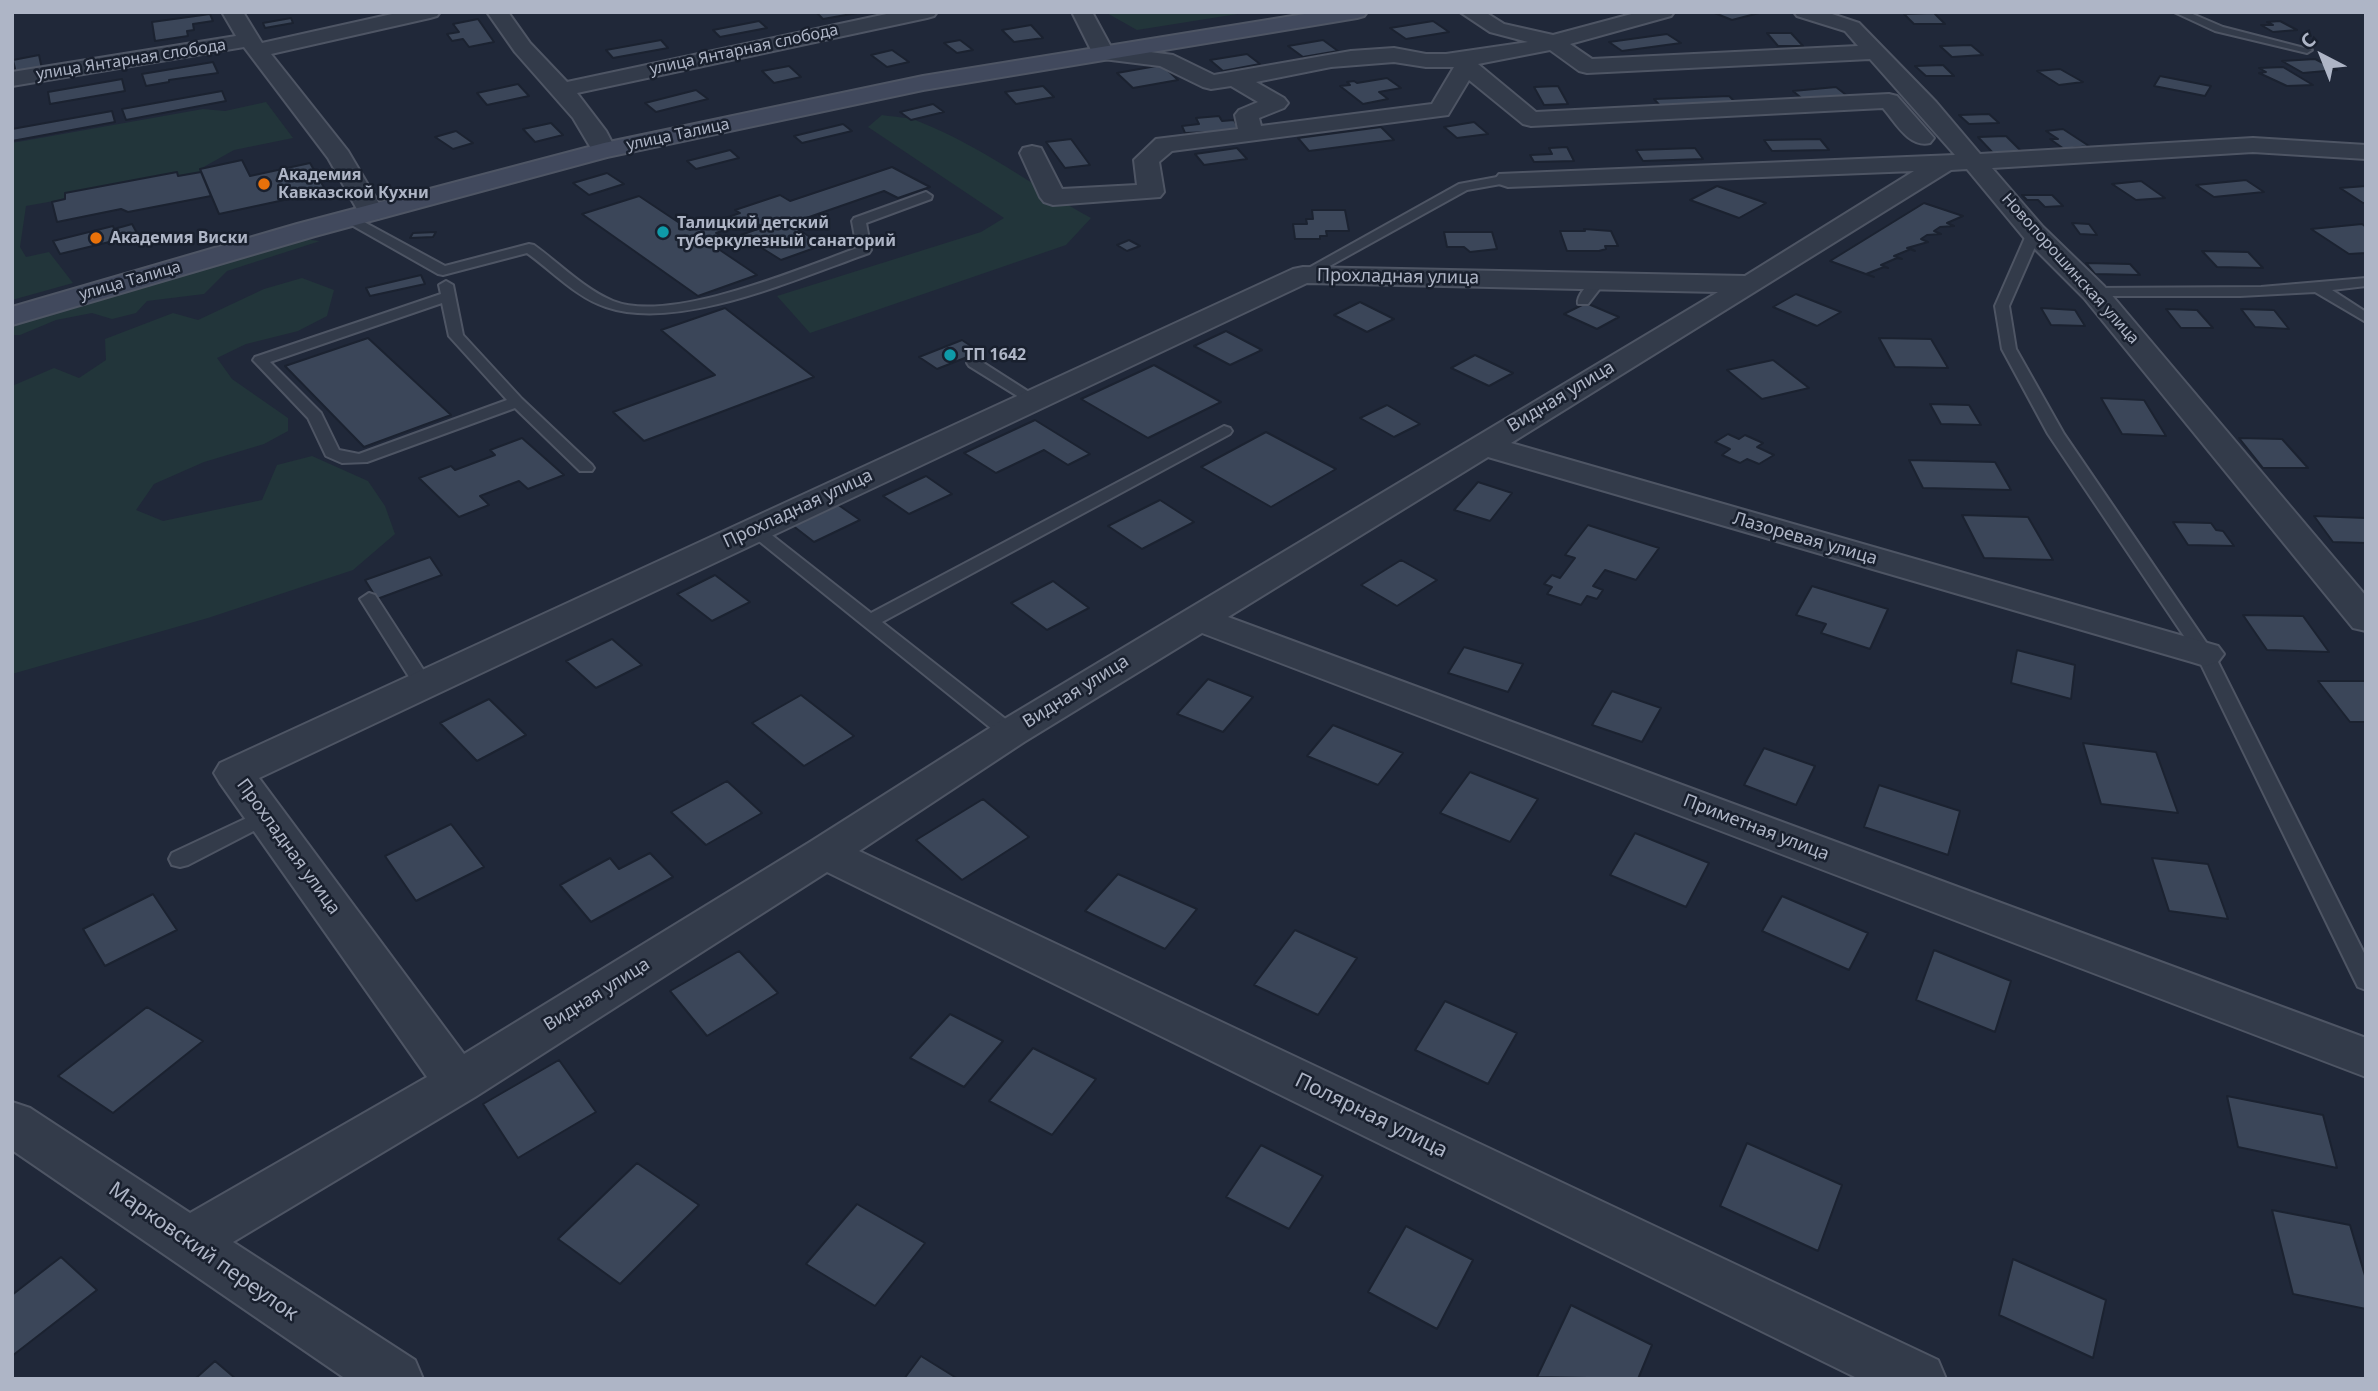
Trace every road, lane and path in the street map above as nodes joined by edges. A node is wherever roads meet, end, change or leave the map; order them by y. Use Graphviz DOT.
graph roads {
  1 [pos="232,12"];
  2 [pos="430,12"];
  3 [pos="497,12"];
  4 [pos="927,12"];
  5 [pos="1082,12"];
  6 [pos="1357,12"];
  7 [pos="1469,12"];
  8 [pos="1664,12"];
  9 [pos="1804,12"];
  10 [pos="2179,12"];
  11 [pos="1553,42"];
  12 [pos="254,45"];
  13 [pos="2306,50"];
  14 [pos="1875,52"];
  15 [pos="1103,53"];
  16 [pos="1462,62"];
  17 [pos="12,79"];
  18 [pos="1235,79"];
  19 [pos="562,90"];
  20 [pos="1251,135"];
  21 [pos="604,150"];
  22 [pos="2366,152"];
  23 [pos="1032,153"];
  24 [pos="1960,162"];
  25 [pos="1508,179"];
  26 [pos="926,196"];
  27 [pos="360,216"];
  28 [pos="2034,233"];
  29 [pos="443,271"];
  30 [pos="1303,275"];
  31 [pos="2366,282"];
  32 [pos="1751,284"];
  33 [pos="2319,288"];
  34 [pos="2094,292"];
  35 [pos="448,296"];
  36 [pos="12,316"];
  37 [pos="2366,318"];
  38 [pos="974,363"];
  39 [pos="1032,399"];
  40 [pos="517,402"];
  41 [pos="1224,431"];
  42 [pos="1481,445"];
  43 [pos="586,468"];
  44 [pos="753,529"];
  45 [pos="369,599"];
  46 [pos="1197,618"];
  47 [pos="2366,620"];
  48 [pos="871,621"];
  49 [pos="2205,654"];
  50 [pos="423,684"];
  51 [pos="1010,733"];
  52 [pos="266,817"];
  53 [pos="825,853"];
  54 [pos="180,859"];
  55 [pos="2366,981"];
  56 [pos="2366,1058"];
  57 [pos="458,1083"];
  58 [pos="12,1123"];
  59 [pos="186,1241"];
  60 [pos="395,1379"];
  61 [pos="1918,1379"];
  1 -- 12 [label="street, улица Янтарная слобода"];
  2 -- 12 [label="street, улица Янтарная слобода"];
  3 -- 19 [label="street"];
  4 -- 19 [label="street, улица Янтарная слобода"];
  5 -- 15 [label="street"];
  6 -- 15 [label="street, улица Талица"];
  7 -- 11 [label="street"];
  8 -- 11 [label="street"];
  9 -- 14 [label="street, Новопорошинская улица"];
  10 -- 13 [label="lane"];
  11 -- 14 [label="street"];
  11 -- 16 [label="street"];
  12 -- 17 [label="street, улица Янтарная слобода"];
  12 -- 27 [label="street, улица Янтарная слобода"];
  14 -- 24 [label="street, Новопорошинская улица"];
  15 -- 18 [label="street"];
  15 -- 21 [label="street, улица Талица"];
  16 -- 18 [label="street"];
  16 -- 20 [label="street"];
  16 -- 24 [label="street"];
  18 -- 20 [label="street"];
  19 -- 21 [label="street"];
  20 -- 23 [label="street"];
  21 -- 27 [label="street, улица Талица"];
  22 -- 24 [label="street"];
  24 -- 25 [label="street"];
  24 -- 28 [label="street, Новопорошинская улица"];
  24 -- 32 [label="street, Видная улица"];
  25 -- 30 [label="lane"];
  26 -- 29 [label="lane"];
  27 -- 29 [label="lane"];
  27 -- 36 [label="street, улица Талица"];
  28 -- 34 [label="street, Новопорошинская улица"];
  28 -- 49 [label="lane"];
  29 -- 35 [label="lane"];
  30 -- 32 [label="street, Прохладная улица"];
  30 -- 39 [label="street, Прохладная улица"];
  31 -- 33 [label="lane"];
  32 -- 42 [label="street, Видная улица"];
  33 -- 34 [label="lane"];
  33 -- 37 [label="lane"];
  34 -- 47 [label="street, Новопорошинская улица"];
  35 -- 40 [label="lane"];
  35 -- 40 [label="lane"];
  38 -- 39 [label="lane"];
  39 -- 44 [label="street, Прохладная улица"];
  40 -- 43 [label="lane"];
  41 -- 48 [label="lane"];
  42 -- 46 [label="street, Видная улица"];
  42 -- 49 [label="street, Лазоревая улица"];
  44 -- 48 [label="lane"];
  44 -- 50 [label="street, Прохладная улица"];
  45 -- 50 [label="lane"];
  46 -- 51 [label="street, Видная улица"];
  46 -- 56 [label="street, Приметная улица"];
  48 -- 51 [label="lane"];
  49 -- 55 [label="lane"];
  50 -- 52 [label="street, Прохладная улица"];
  51 -- 53 [label="street, Видная улица"];
  52 -- 54 [label="lane"];
  52 -- 57 [label="street, Прохладная улица"];
  53 -- 57 [label="street, Видная улица"];
  53 -- 61 [label="street, Полярная улица"];
  57 -- 59 [label="street, Видная улица"];
  58 -- 59 [label="street, Марковский переулок"];
  59 -- 60 [label="street, Марковский переулок"];
}
